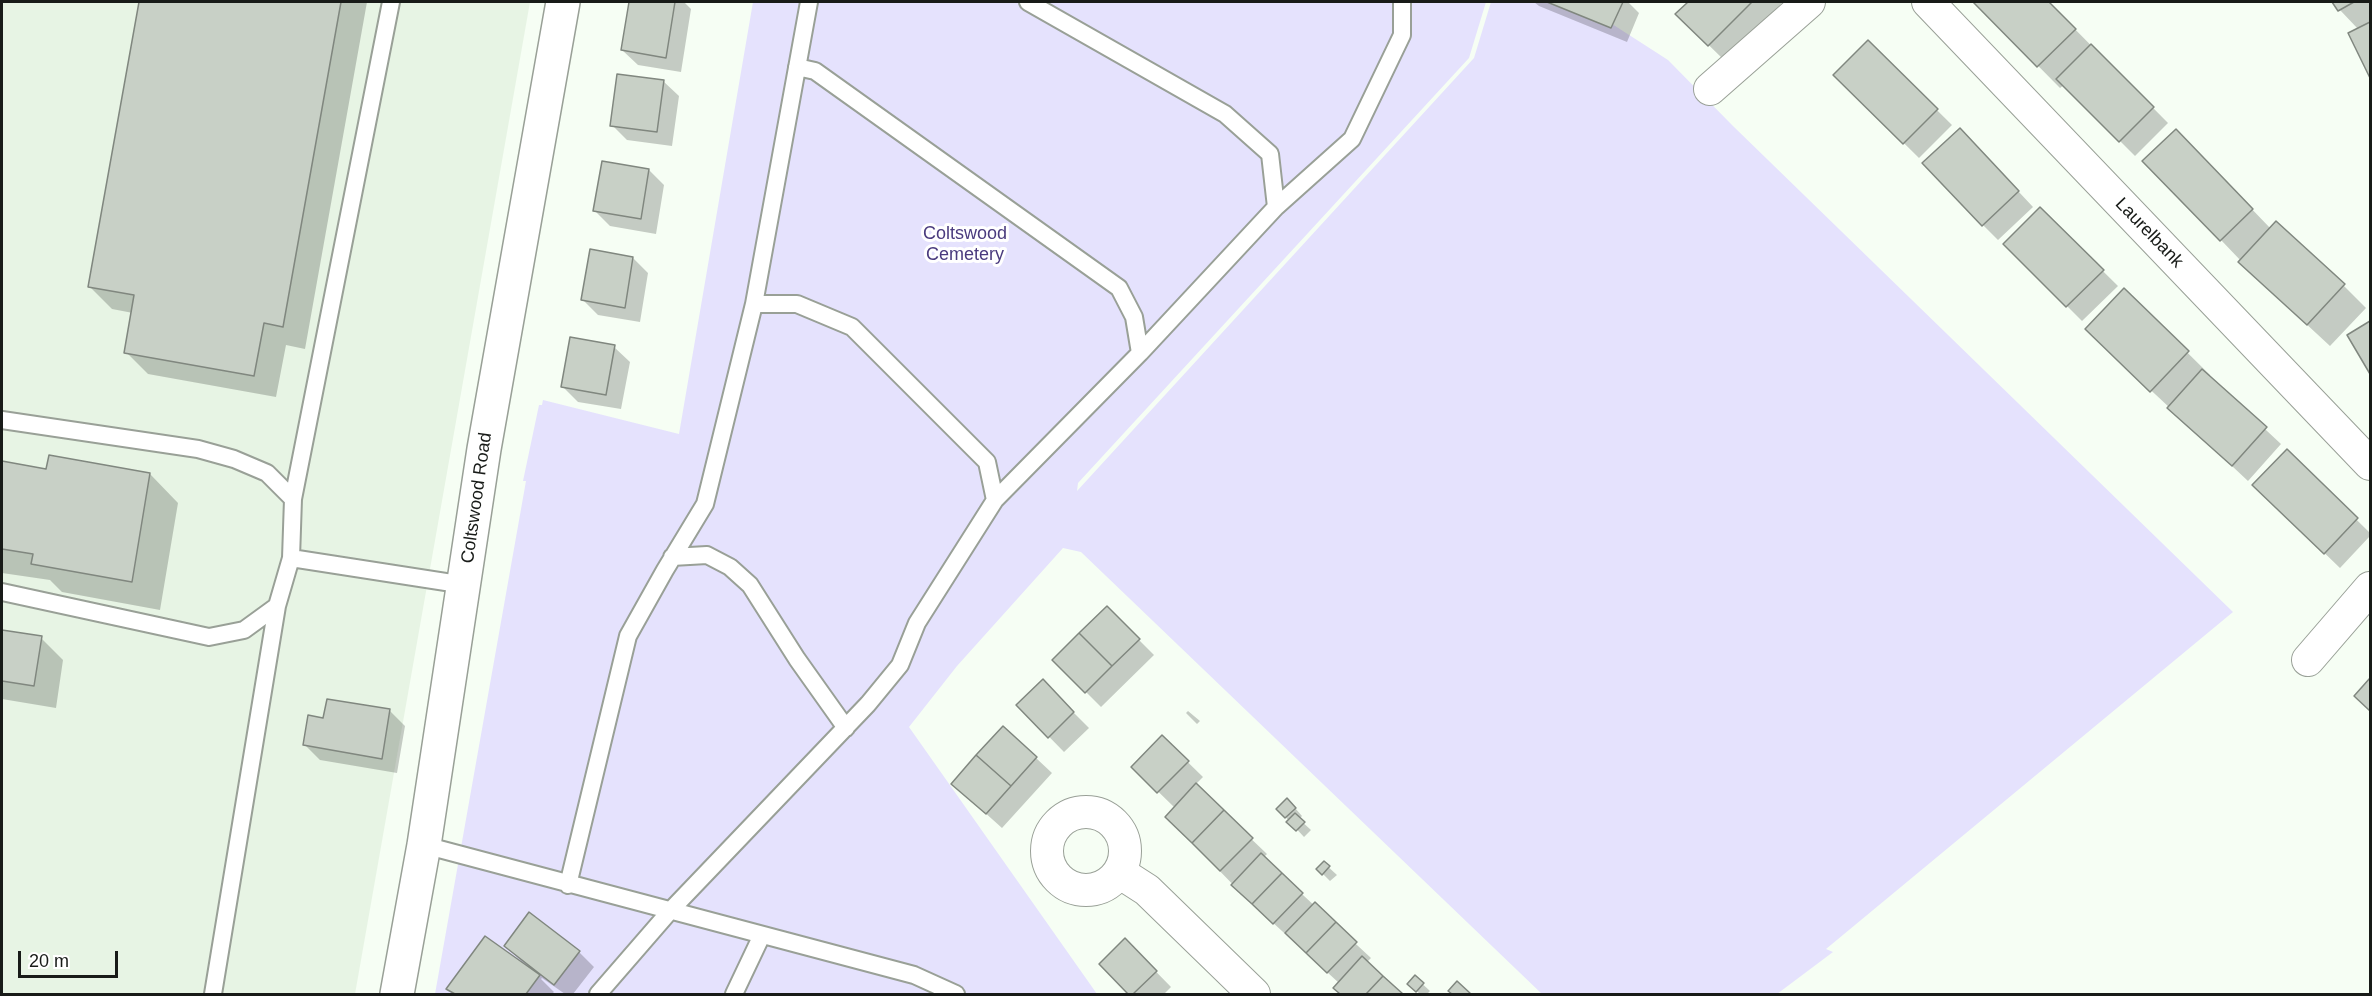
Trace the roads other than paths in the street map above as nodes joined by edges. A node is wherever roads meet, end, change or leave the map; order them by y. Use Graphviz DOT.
graph roads {
  1 [pos="391,2"];
  2 [pos="563,2"];
  3 [pos="809,2"];
  4 [pos="1028,2"];
  5 [pos="1402,2"];
  6 [pos="1809,2"];
  7 [pos="1928,2"];
  8 [pos="797,67"];
  9 [pos="1710,89"];
  10 [pos="1276,207"];
  11 [pos="754,304"];
  12 [pos="1140,353"];
  13 [pos="2,420"];
  14 [pos="2370,464"];
  15 [pos="293,499"];
  16 [pos="995,500"];
  17 [pos="672,557"];
  18 [pos="291,558"];
  19 [pos="465,585"];
  20 [pos="2370,588"];
  21 [pos="2,592"];
  22 [pos="277,606"];
  23 [pos="2308,660"];
  24 [pos="846,728"];
  25 [pos="424,845"];
  26 [pos="1119,872"];
  27 [pos="568,885"];
  28 [pos="670,911"];
  29 [pos="762,935"];
  30 [pos="213,994"];
  31 [pos="398,994"];
  32 [pos="598,994"];
  33 [pos="734,994"];
  34 [pos="956,994"];
  35 [pos="1254,994"];
  1 -- 15 [label="lane"];
  2 -- 19 [label="main road, Coltswood Road"];
  3 -- 8 [label="lane"];
  4 -- 10 [label="lane"];
  5 -- 10 [label="lane"];
  6 -- 9 [label="street"];
  7 -- 14 [label="street, Laurelbank"];
  8 -- 11 [label="lane"];
  8 -- 12 [label="lane"];
  10 -- 12 [label="lane"];
  11 -- 16 [label="lane"];
  11 -- 17 [label="lane"];
  12 -- 16 [label="lane"];
  13 -- 15 [label="lane"];
  15 -- 18 [label="lane"];
  16 -- 24 [label="lane"];
  17 -- 24 [label="lane"];
  17 -- 27 [label="lane"];
  18 -- 19 [label="lane"];
  18 -- 22 [label="lane"];
  19 -- 25 [label="main road, Coltswood Road"];
  20 -- 23 [label="street"];
  21 -- 22 [label="lane"];
  22 -- 30 [label="lane"];
  24 -- 28 [label="lane"];
  25 -- 27 [label="lane"];
  25 -- 31 [label="main road, Coltswood Road"];
  26 -- 35 [label="street"];
  27 -- 28 [label="lane"];
  28 -- 29 [label="lane"];
  28 -- 32 [label="lane"];
  29 -- 33 [label="lane"];
  29 -- 34 [label="lane"];
}
